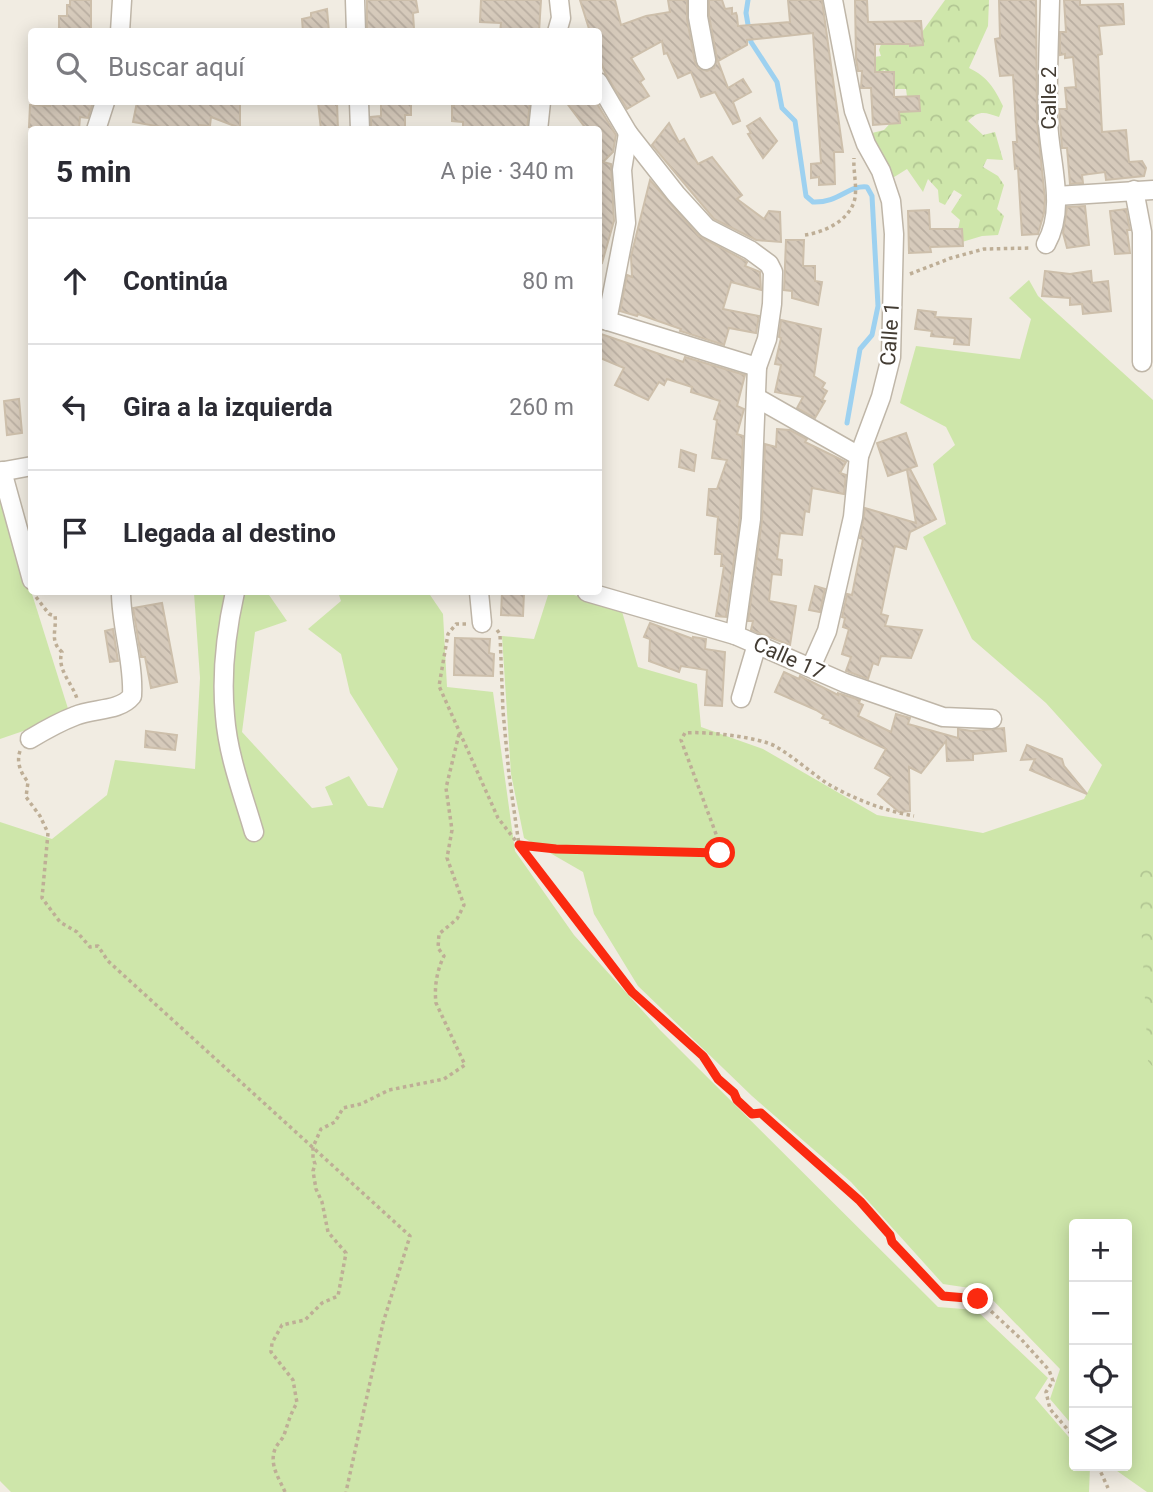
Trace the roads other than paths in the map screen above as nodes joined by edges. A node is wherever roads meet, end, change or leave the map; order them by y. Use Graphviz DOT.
graph roads {
  1 [pos="122,0"];
  2 [pos="355,0"];
  3 [pos="698,0"];
  4 [pos="833,0"];
  5 [pos="1050,0"];
  6 [pos="120,28"];
  7 [pos="356,28"];
  8 [pos="706,61"];
  9 [pos="602,89"];
  10 [pos="104,105"];
  11 [pos="359,105"];
  12 [pos="541,105"];
  13 [pos="97,126"];
  14 [pos="360,126"];
  15 [pos="538,126"];
  16 [pos="628,133"];
  17 [pos="1134,190"];
  18 [pos="1153,190"];
  19 [pos="1056,196"];
  20 [pos="1046,244"];
  21 [pos="603,319"];
  22 [pos="1142,362"];
  23 [pos="757,367"];
  24 [pos="757,398"];
  25 [pos="859,456"];
  26 [pos="28,467"];
  27 [pos="1,471"];
  28 [pos="28,568"];
  29 [pos="121,595"];
  30 [pos="234,595"];
  31 [pos="479,595"];
  32 [pos="597,595"];
  33 [pos="482,624"];
  34 [pos="735,635"];
  35 [pos="757,644"];
  36 [pos="811,667"];
  37 [pos="741,698"];
  38 [pos="992,719"];
  39 [pos="30,738"];
  40 [pos="254,832"];
  1 -- 6 [label="street"];
  2 -- 7 [label="street"];
  3 -- 8 [label="street"];
  4 -- 25 [label="street, Calle 1"];
  5 -- 19 [label="street, Calle 2"];
  9 -- 16 [label="street"];
  10 -- 13 [label="street"];
  11 -- 14 [label="street"];
  12 -- 15 [label="street"];
  16 -- 21 [label="street"];
  16 -- 23 [label="street"];
  17 -- 18 [label="street"];
  17 -- 19 [label="street"];
  17 -- 22 [label="street"];
  19 -- 20 [label="street, Calle 2"];
  21 -- 23 [label="street"];
  23 -- 24 [label="street"];
  24 -- 25 [label="street"];
  24 -- 34 [label="street"];
  25 -- 36 [label="street, Calle 1"];
  26 -- 27 [label="street"];
  27 -- 28 [label="street"];
  29 -- 39 [label="street"];
  30 -- 40 [label="street"];
  31 -- 33 [label="street"];
  32 -- 34 [label="street, Calle 17"];
  34 -- 35 [label="street, Calle 17"];
  35 -- 36 [label="street, Calle 17"];
  35 -- 37 [label="street"];
  36 -- 38 [label="street, Calle 17"];
}
